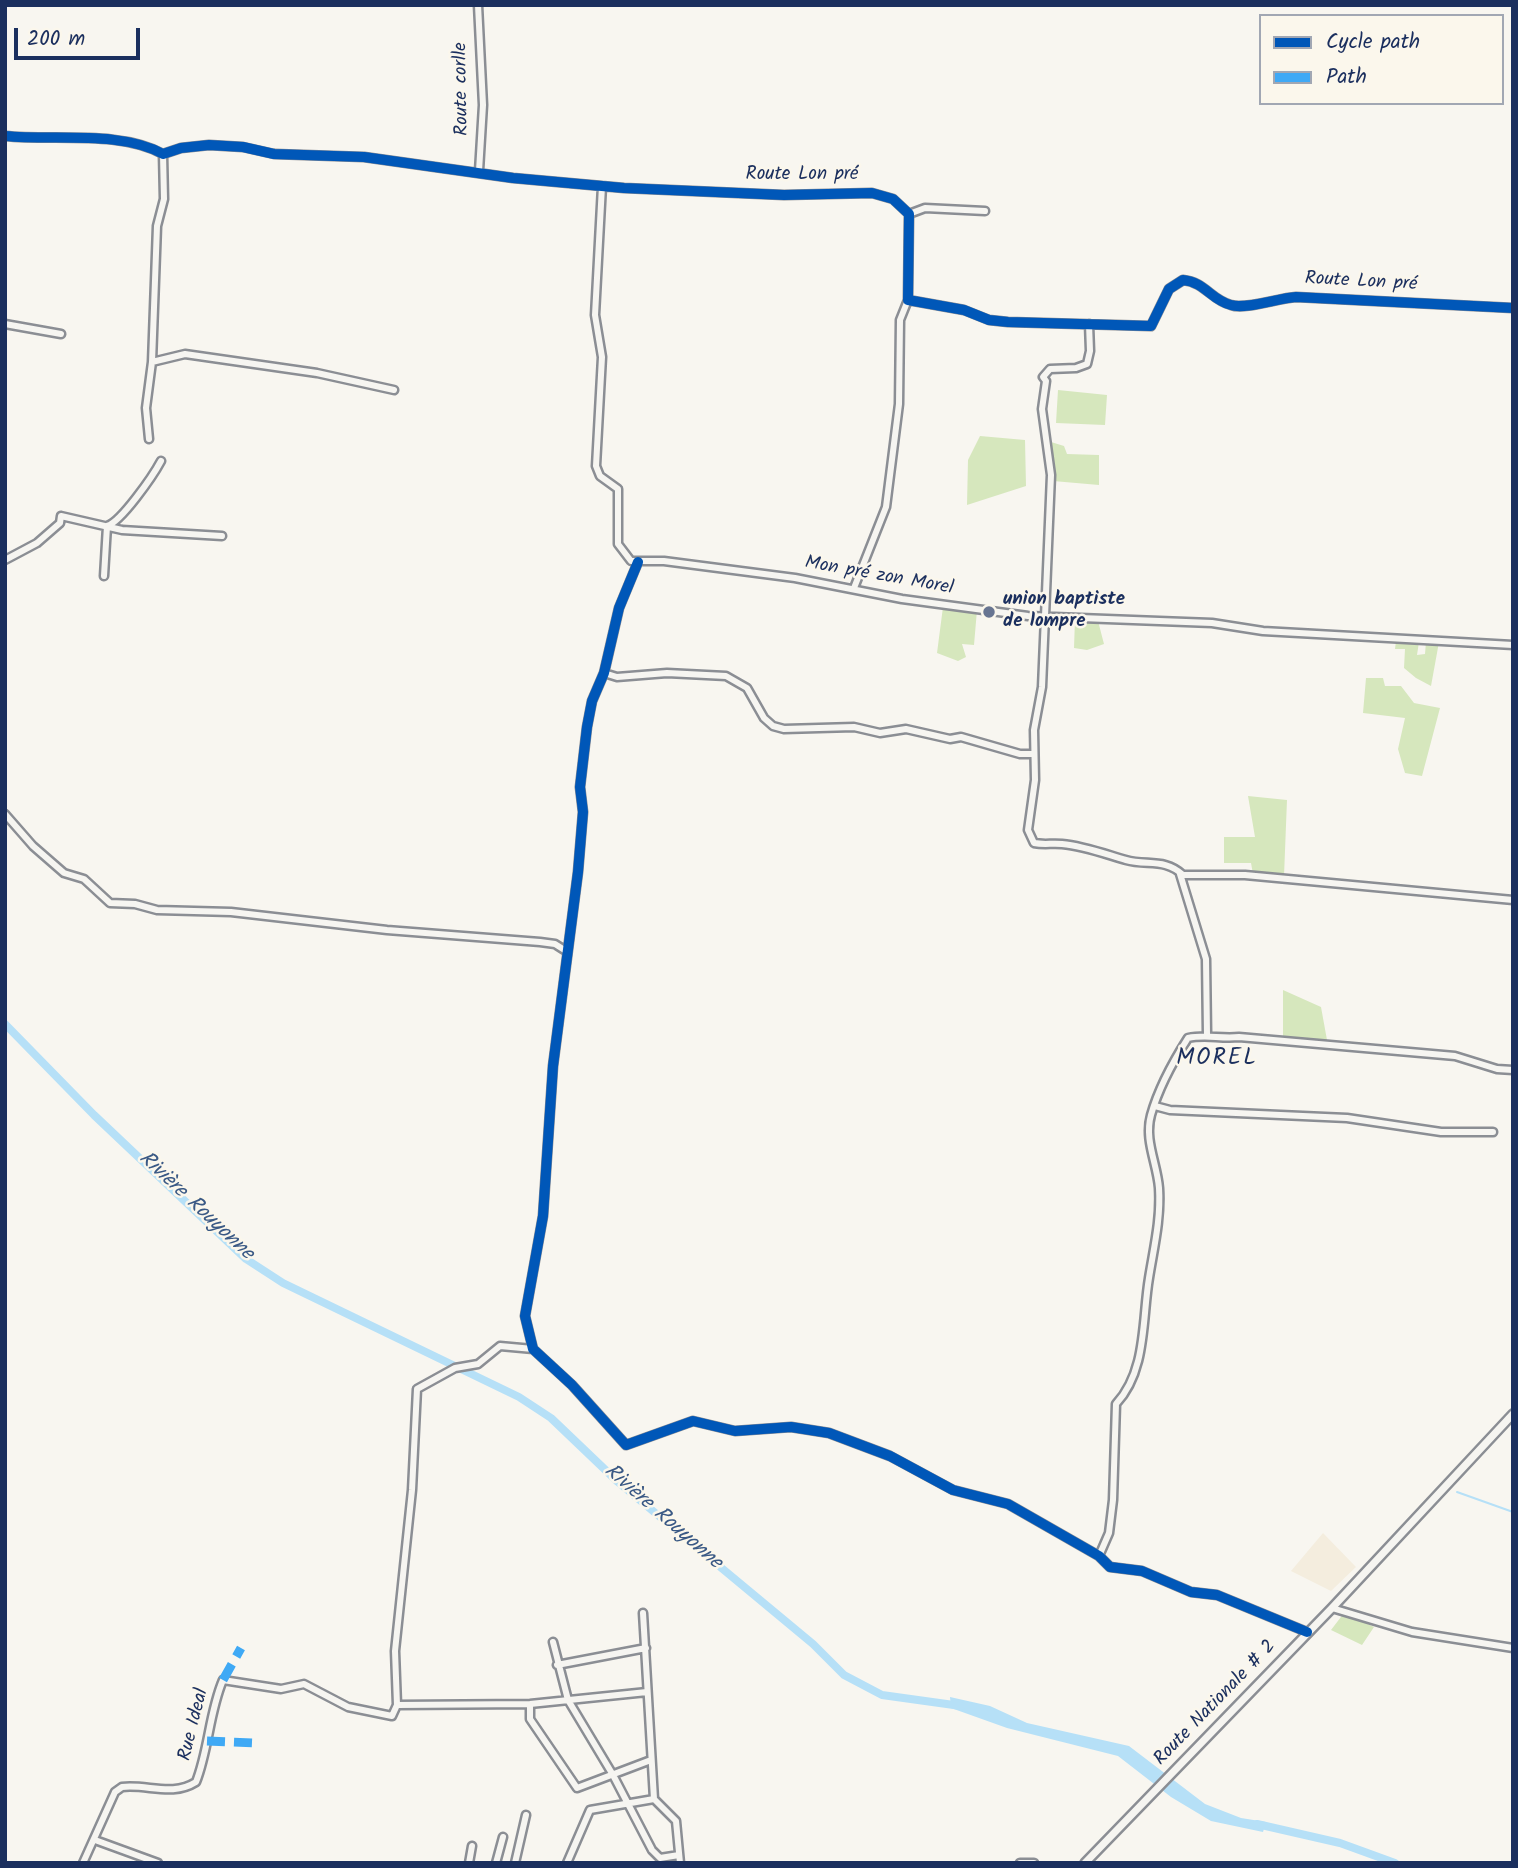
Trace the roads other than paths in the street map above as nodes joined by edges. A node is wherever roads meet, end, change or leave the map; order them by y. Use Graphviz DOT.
graph roads {
  1 [pos="478,5"];
  2 [pos="5,136"];
  3 [pos="163,154"];
  4 [pos="479,171"];
  5 [pos="602,186"];
  6 [pos="985,211"];
  7 [pos="909,214"];
  8 [pos="908,300"];
  9 [pos="1513,308"];
  10 [pos="5,324"];
  11 [pos="1089,324"];
  12 [pos="61,334"];
  13 [pos="152,362"];
  14 [pos="394,390"];
  15 [pos="149,439"];
  16 [pos="161,461"];
  17 [pos="107,526"];
  18 [pos="222,536"];
  19 [pos="5,560"];
  20 [pos="638,562"];
  21 [pos="104,576"];
  22 [pos="854,588"];
  23 [pos="1045,617"];
  24 [pos="1513,645"];
  25 [pos="604,673"];
  26 [pos="1033,754"];
  27 [pos="5,814"];
  28 [pos="1180,872"];
  29 [pos="1513,900"];
  30 [pos="566,951"];
  31 [pos="1207,1034"];
  32 [pos="1513,1070"];
  33 [pos="1155,1106"];
  34 [pos="1493,1132"];
  35 [pos="533,1349"];
  36 [pos="1513,1414"];
  37 [pos="1099,1556"];
  38 [pos="1332,1608"];
  39 [pos="643,1613"];
  40 [pos="1307,1632"];
  41 [pos="553,1642"];
  42 [pos="646,1647"];
  43 [pos="1513,1648"];
  44 [pos="557,1665"];
  45 [pos="647,1692"];
  46 [pos="568,1700"];
  47 [pos="530,1704"];
  48 [pos="397,1705"];
  49 [pos="651,1760"];
  50 [pos="613,1775"];
  51 [pos="654,1799"];
  52 [pos="627,1802"];
  53 [pos="526,1815"];
  54 [pos="502,1837"];
  55 [pos="95,1840"];
  56 [pos="472,1846"];
  57 [pos="680,1859"];
  58 [pos="83,1863"];
  59 [pos="158,1863"];
  60 [pos="469,1863"];
  61 [pos="496,1863"];
  62 [pos="514,1863"];
  63 [pos="567,1863"];
  64 [pos="1020,1863"];
  65 [pos="1034,1863"];
  66 [pos="1085,1863"];
  1 -- 4 [label="street, Route corlle"];
  2 -- 3 [label="street"];
  3 -- 4 [label="street, Route Lon pré"];
  3 -- 13 [label="street"];
  4 -- 5 [label="street, Route Lon pré"];
  5 -- 7 [label="street, Route Lon pré"];
  5 -- 20 [label="street"];
  6 -- 7 [label="street"];
  7 -- 8 [label="street"];
  8 -- 11 [label="street, Route Lon pré"];
  8 -- 22 [label="street"];
  9 -- 11 [label="street, Route Lon pré"];
  10 -- 12 [label="street"];
  11 -- 23 [label="street"];
  13 -- 14 [label="street"];
  13 -- 15 [label="street"];
  16 -- 17 [label="street"];
  17 -- 18 [label="street"];
  17 -- 19 [label="street"];
  17 -- 21 [label="street"];
  20 -- 22 [label="street, Mon pré zon Morel"];
  20 -- 25 [label="street"];
  22 -- 23 [label="street, Mon pré zon Morel"];
  23 -- 24 [label="street, Mon pré zon Morel"];
  23 -- 26 [label="street"];
  25 -- 26 [label="street"];
  25 -- 30 [label="street"];
  26 -- 28 [label="street"];
  27 -- 30 [label="street"];
  28 -- 29 [label="street"];
  28 -- 31 [label="street"];
  30 -- 35 [label="street"];
  31 -- 32 [label="street"];
  31 -- 33 [label="street"];
  33 -- 34 [label="street"];
  33 -- 37 [label="street"];
  35 -- 37 [label="street"];
  35 -- 48 [label="street"];
  36 -- 38 [label="main road, Route Nationale # 2"];
  37 -- 40 [label="street"];
  38 -- 40 [label="main road, Route Nationale # 2"];
  38 -- 43 [label="street"];
  39 -- 42 [label="street"];
  40 -- 66 [label="main road, Route Nationale # 2"];
  41 -- 44 [label="street"];
  42 -- 44 [label="street"];
  42 -- 45 [label="street"];
  44 -- 46 [label="street"];
  45 -- 46 [label="street"];
  45 -- 49 [label="street"];
  46 -- 47 [label="street"];
  46 -- 50 [label="street"];
  47 -- 48 [label="street"];
  47 -- 50 [label="street"];
  48 -- 55 [label="street, Rue Ideal"];
  49 -- 50 [label="street"];
  49 -- 51 [label="street"];
  50 -- 52 [label="street"];
  51 -- 52 [label="street"];
  51 -- 57 [label="street"];
  52 -- 57 [label="street"];
  52 -- 63 [label="street"];
  53 -- 62 [label="street"];
  54 -- 61 [label="street"];
  55 -- 58 [label="street, Rue Ideal"];
  55 -- 59 [label="street"];
  56 -- 60 [label="street"];
  64 -- 65 [label="street"];
}
